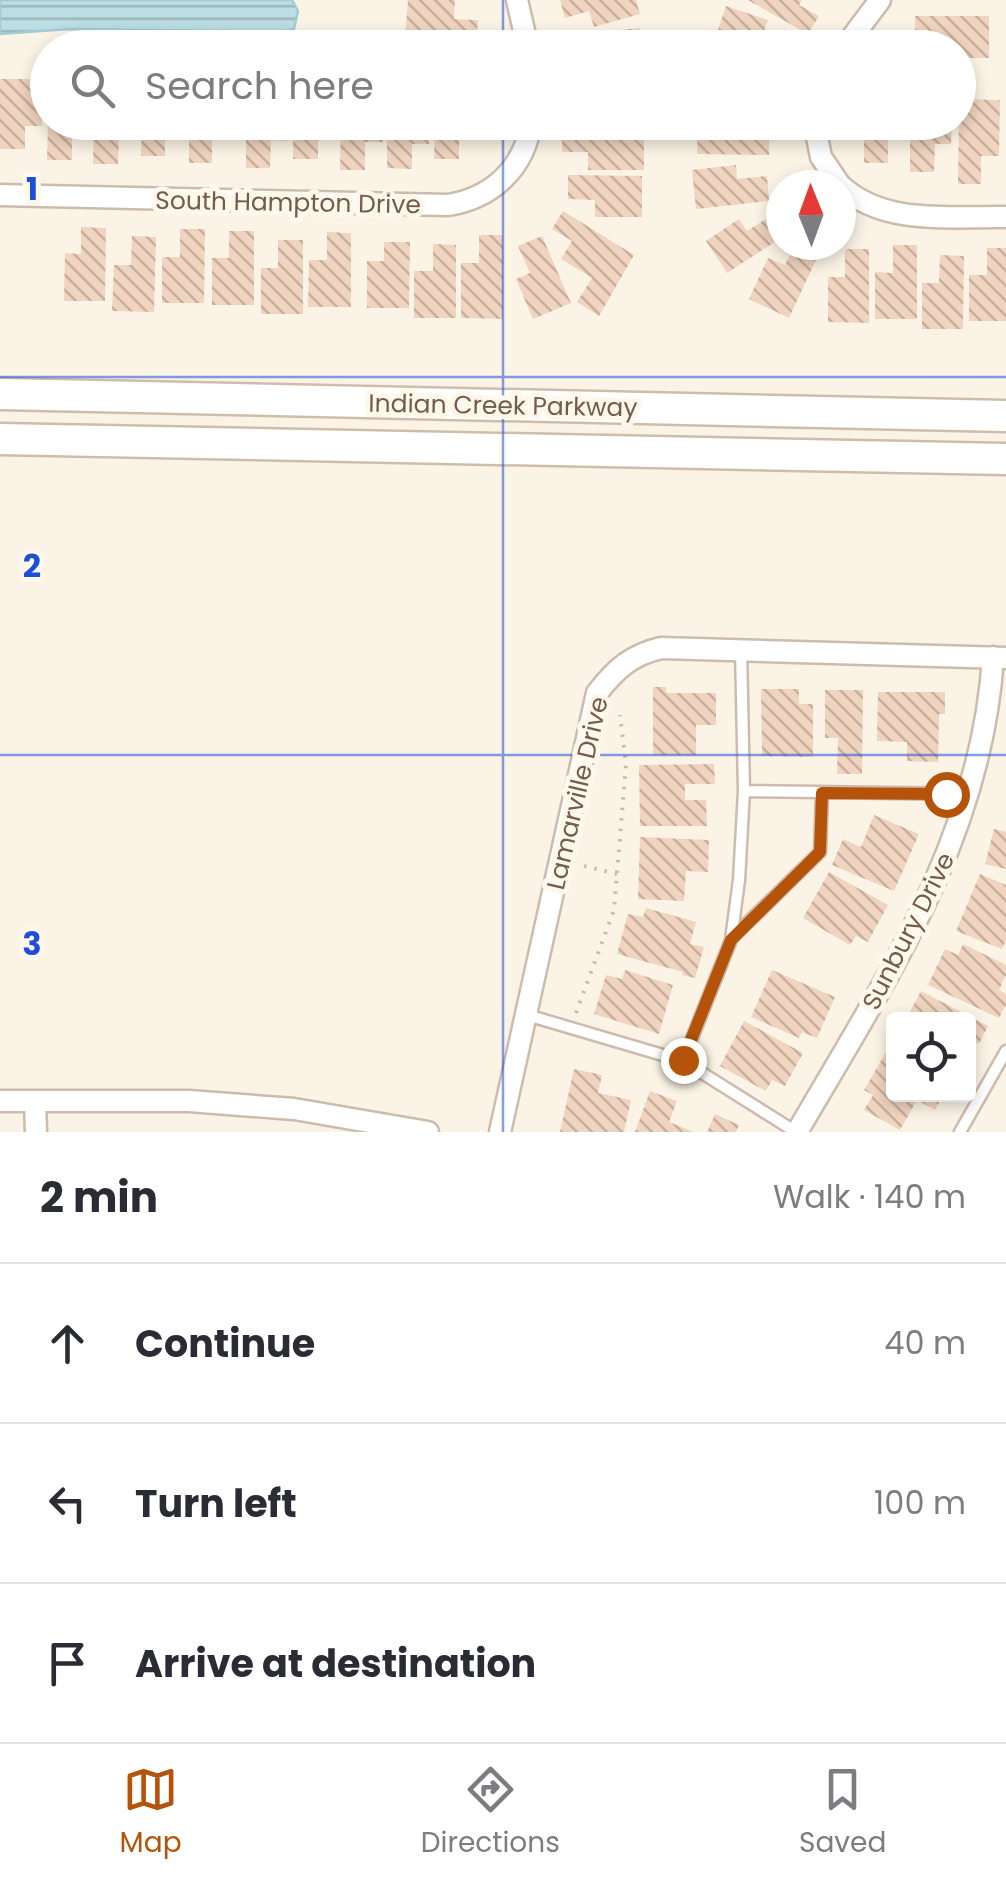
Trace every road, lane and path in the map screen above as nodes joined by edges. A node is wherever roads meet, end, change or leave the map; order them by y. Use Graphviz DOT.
graph roads {
  1 [pos="517,0"];
  2 [pos="880,0"];
  3 [pos="524,30"];
  4 [pos="858,30"];
  5 [pos="526,140"];
  6 [pos="818,140"];
  7 [pos="830,170"];
  8 [pos="0,196"];
  9 [pos="856,198"];
  10 [pos="1006,217"];
  11 [pos="0,394"];
  12 [pos="1006,416"];
  13 [pos="0,439"];
  14 [pos="1006,459"];
  15 [pos="741,649"];
  16 [pos="1000,657"];
  17 [pos="620,715"];
  18 [pos="744,791"];
  19 [pos="822,793"];
  20 [pos="968,794"];
  21 [pos="584,866"];
  22 [pos="618,874"];
  23 [pos="731,940"];
  24 [pos="526,1014"];
  25 [pos="571,1028"];
  26 [pos="1006,1051"];
  27 [pos="683,1060"];
  28 [pos="0,1101"];
  29 [pos="35,1101"];
  30 [pos="36,1132"];
  31 [pos="428,1132"];
  32 [pos="500,1132"];
  33 [pos="796,1132"];
  34 [pos="960,1132"];
  1 -- 3 [label="street"];
  2 -- 4 [label="street"];
  5 -- 8 [label="street, South Hampton Drive"];
  6 -- 7 [label="street"];
  9 -- 10 [label="street"];
  11 -- 12 [label="street, Indian Creek Parkway"];
  13 -- 14 [label="street, Indian Creek Parkway"];
  15 -- 16 [label="street, Lamarville Drive"];
  15 -- 18 [label="lane"];
  15 -- 24 [label="street, Lamarville Drive"];
  16 -- 20 [label="street, Sunbury Drive"];
  17 -- 22 [label="path"];
  18 -- 19 [label="lane"];
  18 -- 23 [label="lane"];
  19 -- 20 [label="lane"];
  19 -- 23 [label="lane"];
  20 -- 33 [label="street, Sunbury Drive"];
  21 -- 22 [label="path"];
  22 -- 25 [label="path"];
  23 -- 27 [label="lane"];
  24 -- 25 [label="lane"];
  24 -- 32 [label="street, Lamarville Drive"];
  25 -- 27 [label="lane"];
  26 -- 34 [label="lane"];
  27 -- 33 [label="lane"];
  28 -- 29 [label="street"];
  29 -- 30 [label="street"];
  29 -- 31 [label="street"];
}
